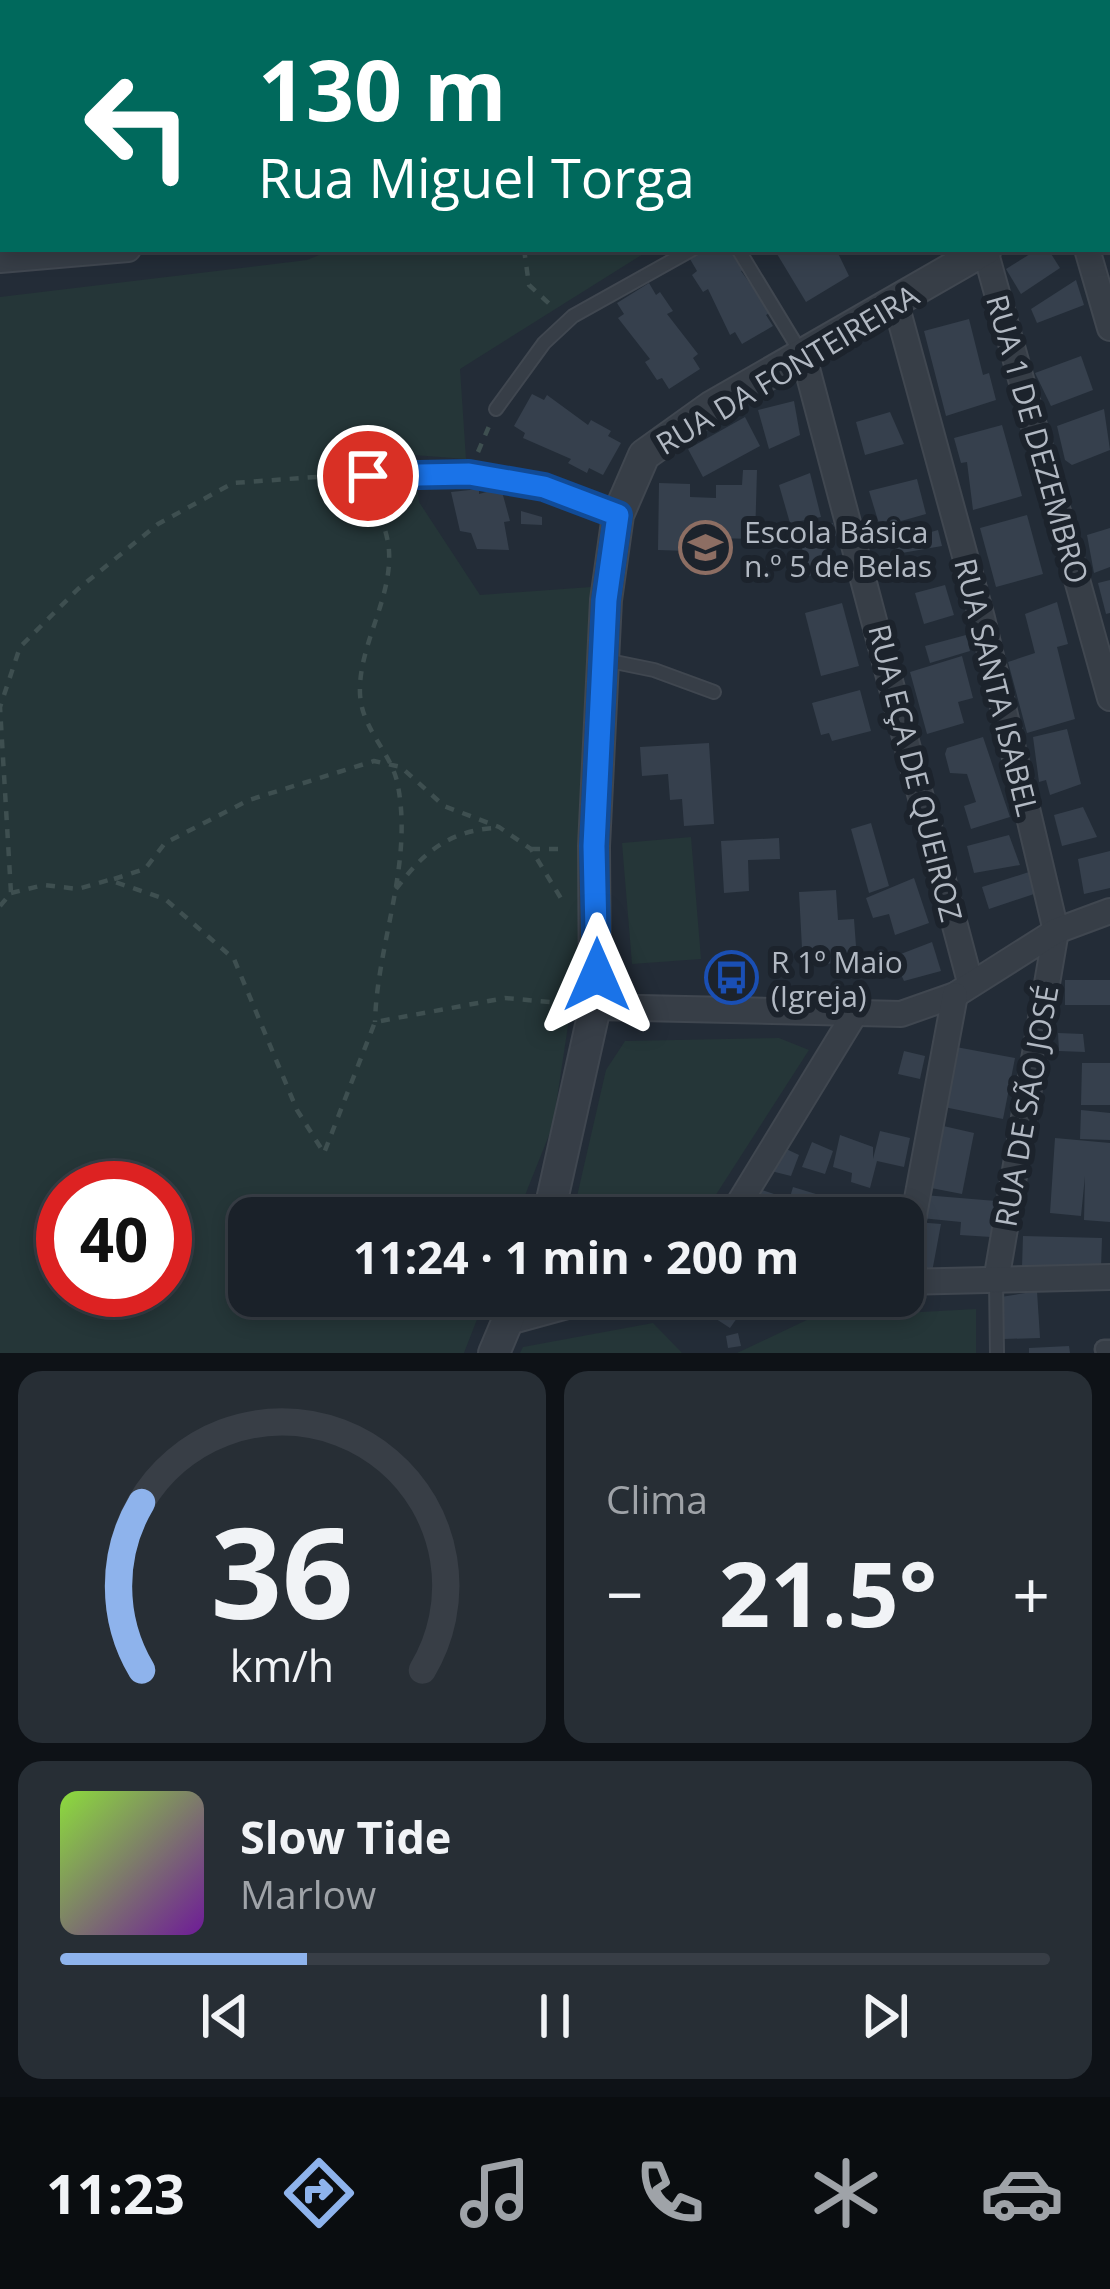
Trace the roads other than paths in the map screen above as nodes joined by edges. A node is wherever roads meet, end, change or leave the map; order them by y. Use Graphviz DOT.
graph roads {
  1 [pos="93,252"];
  2 [pos="688,252"];
  3 [pos="740,252"];
  4 [pos="980,252"];
  5 [pos="986,252"];
  6 [pos="1089,252"];
  7 [pos="0,260"];
  8 [pos="896,304"];
  9 [pos="1110,328"];
  10 [pos="804,357"];
  11 [pos="496,409"];
  12 [pos="368,476"];
  13 [pos="618,515"];
  14 [pos="604,660"];
  15 [pos="714,692"];
  16 [pos="1110,698"];
  17 [pos="1110,911"];
  18 [pos="1055,932"];
  19 [pos="962,988"];
  20 [pos="595,1007"];
  21 [pos="854,1015"];
  22 [pos="553,1197"];
  23 [pos="743,1197"];
  24 [pos="919,1197"];
  25 [pos="1110,1277"];
  26 [pos="924,1279"];
  27 [pos="996,1281"];
  28 [pos="510,1317"];
  29 [pos="494,1353"];
  30 [pos="998,1353"];
  1 -- 7 [label="street"];
  2 -- 11 [label="lane"];
  3 -- 10 [label="lane"];
  4 -- 8 [label="street, RUA DA FONTEIREIRA"];
  5 -- 16 [label="street, RUA 1 DE DEZEMBRO"];
  6 -- 9 [label="street"];
  8 -- 10 [label="street, RUA DA FONTEIREIRA"];
  8 -- 18 [label="street, RUA SANTA ISABEL"];
  10 -- 13 [label="street, RUA DA FONTEIREIRA"];
  10 -- 19 [label="street, RUA EÇA DE QUEIROZ"];
  12 -- 13 [label="street"];
  13 -- 14 [label="street, RUA DA FONTEIREIRA"];
  14 -- 15 [label="lane"];
  14 -- 20 [label="street, RUA DA FONTEIREIRA"];
  17 -- 18 [label="street"];
  18 -- 19 [label="street"];
  18 -- 27 [label="street, RUA DE SÃO JOSÉ"];
  19 -- 21 [label="street"];
  19 -- 24 [label="street"];
  20 -- 21 [label="street"];
  20 -- 22 [label="street, RUA DA FONTEIREIRA"];
  21 -- 23 [label="street"];
  25 -- 27 [label="street"];
  26 -- 27 [label="street"];
  27 -- 30 [label="lane"];
  28 -- 29 [label="street"];
}
